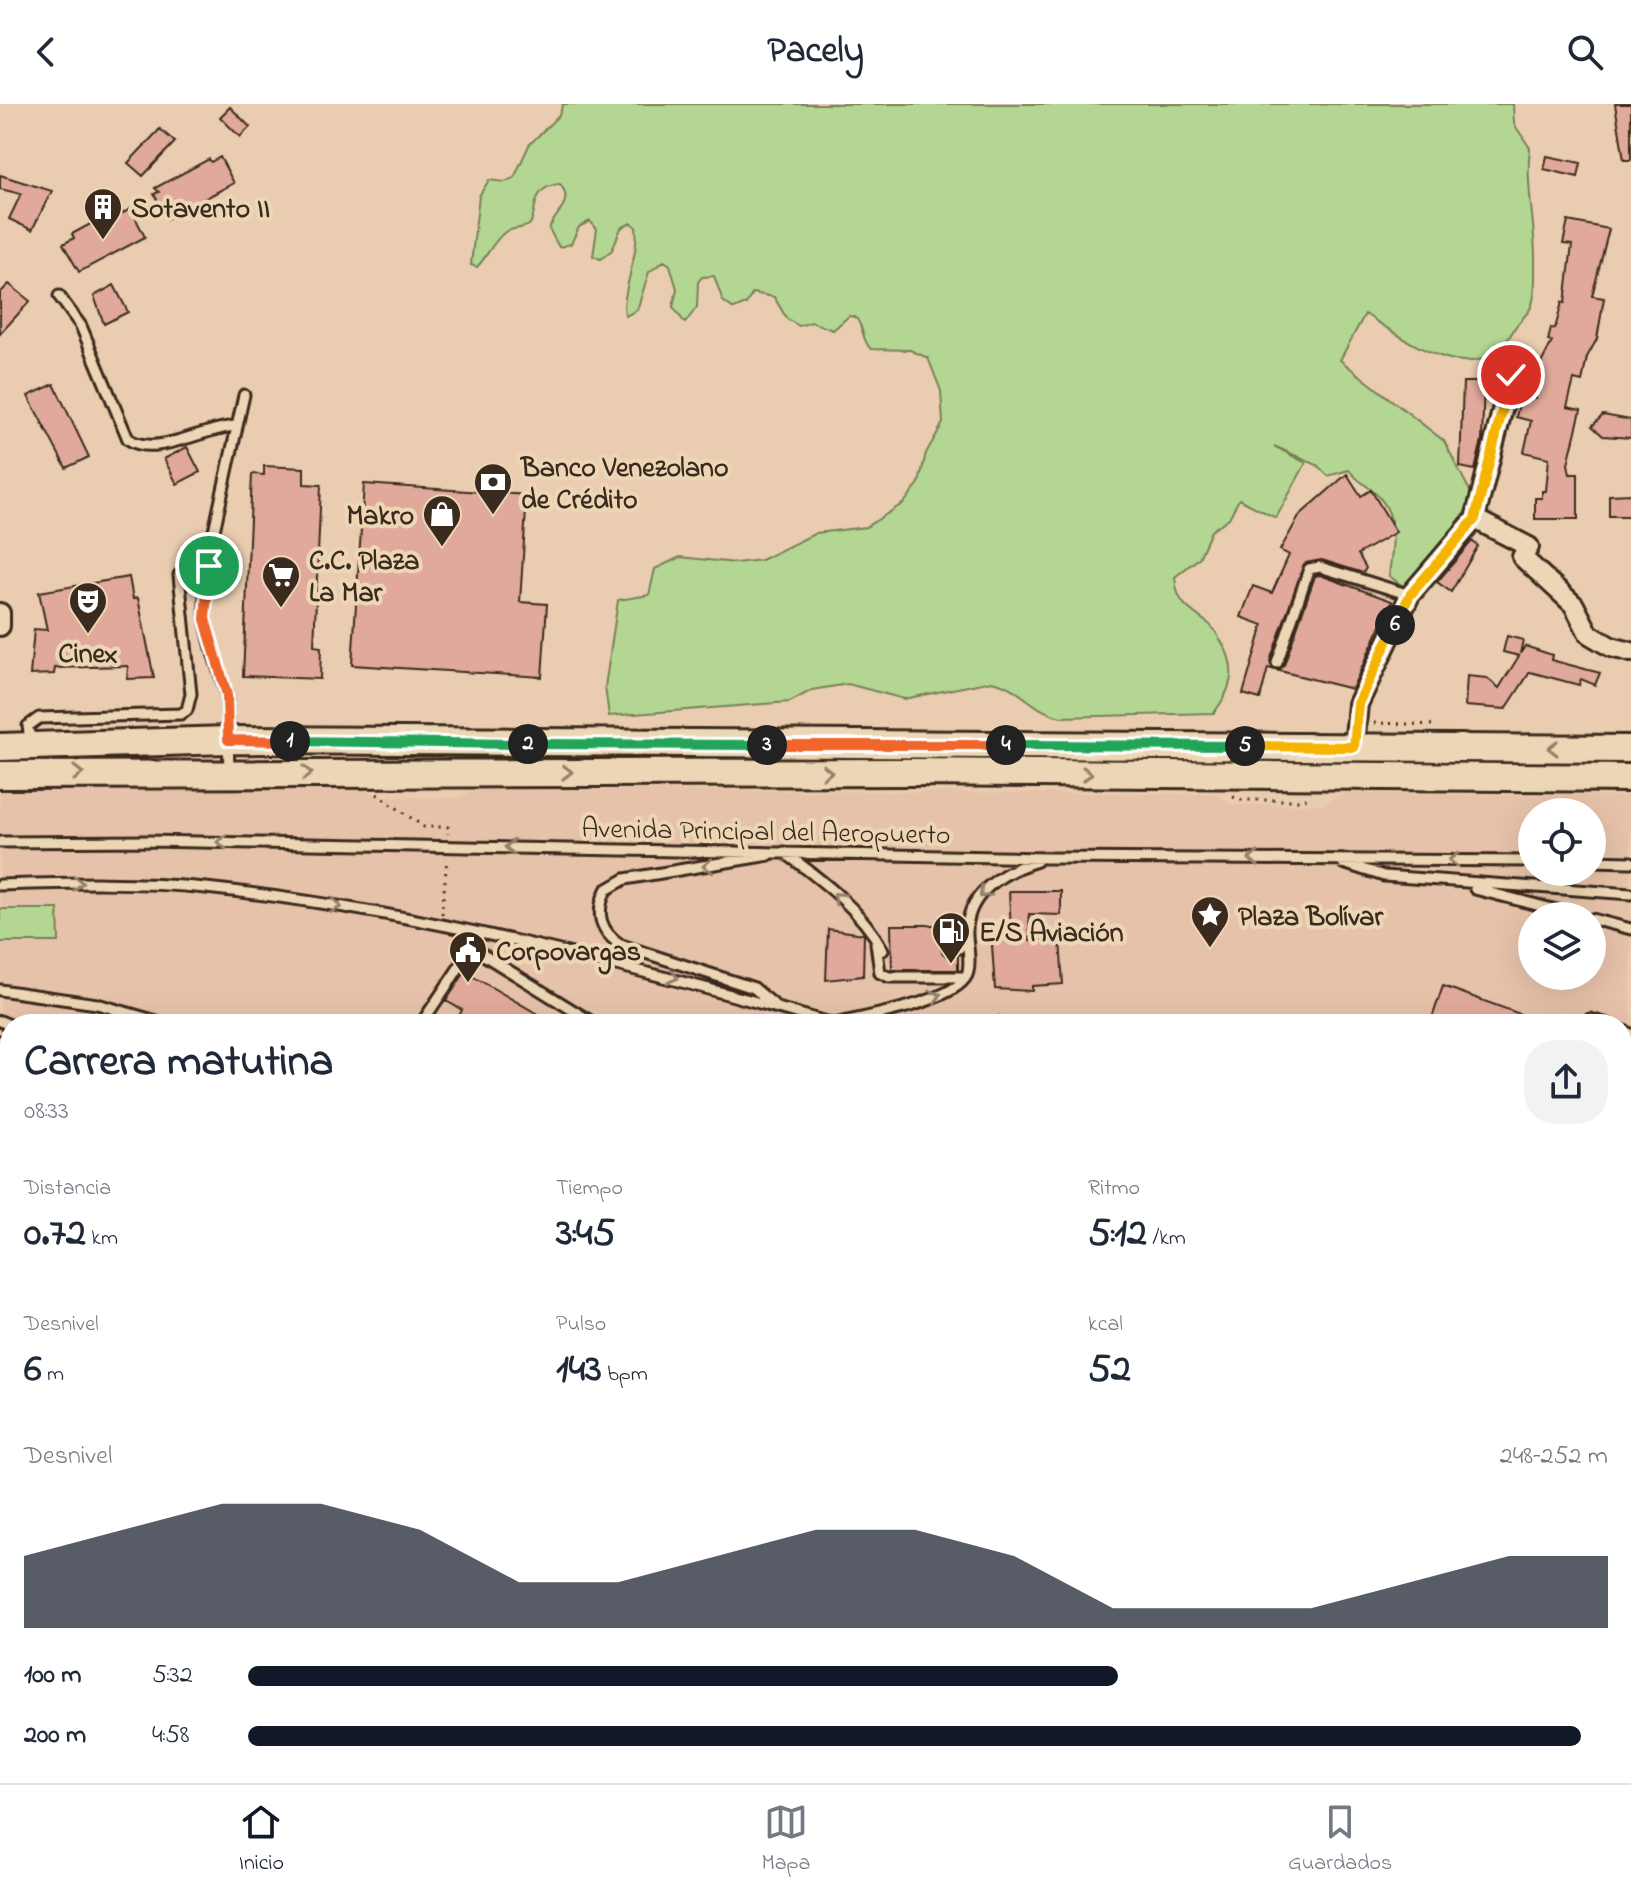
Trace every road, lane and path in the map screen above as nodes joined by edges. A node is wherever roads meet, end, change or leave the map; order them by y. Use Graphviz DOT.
graph roads {
  1 [pos="59,296"];
  2 [pos="1511,375"];
  3 [pos="244,395"];
  4 [pos="236,426"];
  5 [pos="1475,519"];
  6 [pos="209,566"];
  7 [pos="1410,595"];
  8 [pos="0,613"];
  9 [pos="0,626"];
  10 [pos="1631,652"];
  11 [pos="1277,663"];
  12 [pos="228,740"];
  13 [pos="31,745"];
  14 [pos="0,747"];
  15 [pos="1354,747"];
  16 [pos="1631,749"];
  17 [pos="229,773"];
  18 [pos="0,775"];
  19 [pos="1631,778"];
  20 [pos="0,842"];
  21 [pos="784,852"];
  22 [pos="1048,858"];
  23 [pos="1332,859"];
  24 [pos="1518,861"];
  25 [pos="1606,861"];
  26 [pos="1631,862"];
  27 [pos="1452,884"];
  28 [pos="0,885"];
  29 [pos="1631,894"];
  30 [pos="1524,902"];
  31 [pos="1606,922"];
  32 [pos="1628,928"];
  33 [pos="876,937"];
  34 [pos="967,937"];
  35 [pos="948,949"];
  36 [pos="883,950"];
  37 [pos="965,977"];
  38 [pos="0,990"];
  39 [pos="777,1008"];
  40 [pos="132,1014"];
  41 [pos="428,1014"];
  42 [pos="579,1014"];
  43 [pos="798,1014"];
  44 [pos="875,1014"];
  1 -- 4 [label="lane"];
  2 -- 5 [label="street"];
  3 -- 4 [label="lane"];
  4 -- 6 [label="lane"];
  5 -- 7 [label="street"];
  5 -- 10 [label="street"];
  6 -- 12 [label="lane"];
  6 -- 13 [label="lane"];
  7 -- 11 [label="lane"];
  7 -- 15 [label="street"];
  8 -- 9 [label="street"];
  12 -- 13 [label="main road"];
  12 -- 15 [label="main road"];
  12 -- 17 [label="lane"];
  13 -- 14 [label="main road"];
  16 -- 15 [label="main road, one-way"];
  18 -- 17 [label="main road, one-way"];
  17 -- 19 [label="main road, one-way"];
  21 -- 20 [label="lane, Avenida Principal del Aeropuerto, one-way"];
  21 -- 22 [label="lane, Avenida Principal del Aeropuerto"];
  33 -- 21 [label="lane, one-way"];
  21 -- 39 [label="lane, one-way"];
  23 -- 22 [label="lane, Avenida Principal del Aeropuerto, one-way"];
  22 -- 34 [label="lane, one-way"];
  24 -- 23 [label="lane, Avenida Principal del Aeropuerto, one-way"];
  23 -- 27 [label="lane"];
  25 -- 26 [label="lane"];
  27 -- 29 [label="lane"];
  27 -- 30 [label="lane"];
  28 -- 39 [label="lane, one-way"];
  31 -- 32 [label="lane"];
  33 -- 36 [label="lane"];
  33 -- 37 [label="lane"];
  34 -- 35 [label="lane"];
  34 -- 37 [label="lane"];
  44 -- 37 [label="lane, one-way"];
  38 -- 40 [label="lane"];
  39 -- 43 [label="lane"];
  41 -- 42 [label="lane"];
}
